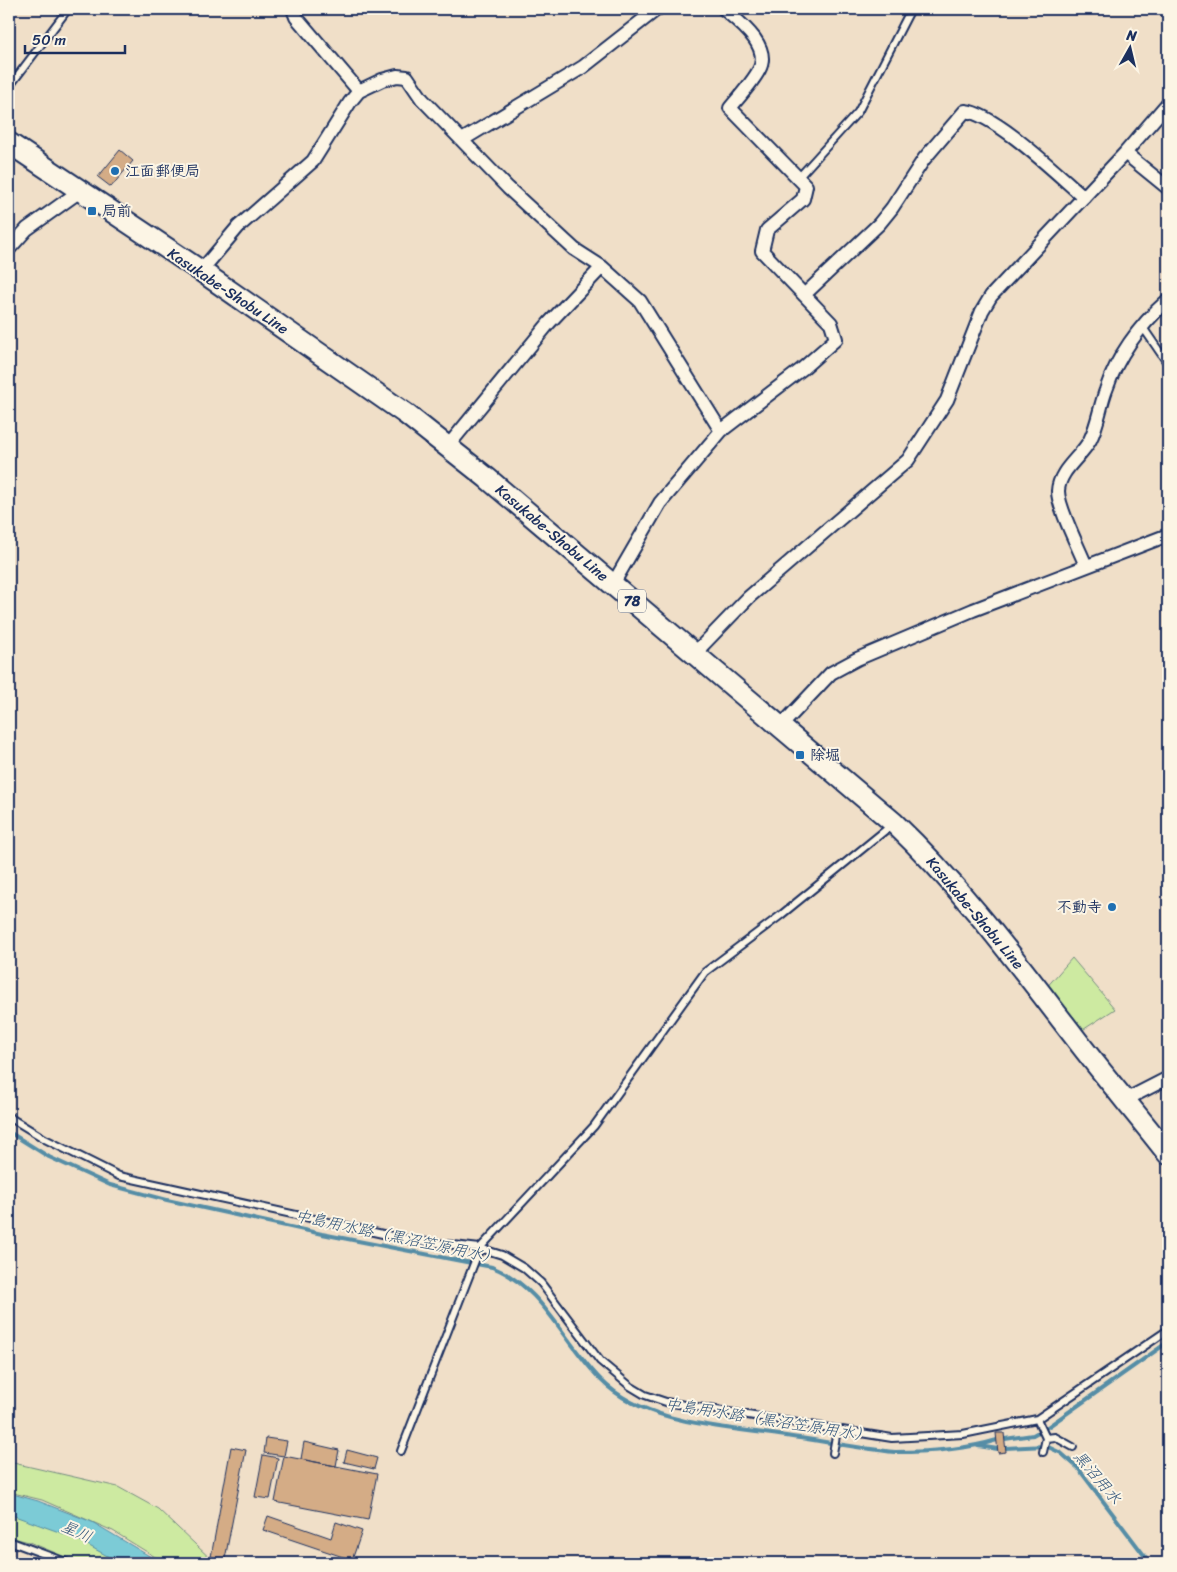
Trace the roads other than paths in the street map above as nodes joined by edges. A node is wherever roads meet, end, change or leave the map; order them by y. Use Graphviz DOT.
graph roads {
  1 [pos="68,9"];
  2 [pos="293,9"];
  3 [pos="657,9"];
  4 [pos="724,9"];
  5 [pos="911,9"];
  6 [pos="9,87"];
  7 [pos="359,91"];
  8 [pos="1168,103"];
  9 [pos="462,140"];
  10 [pos="9,143"];
  11 [pos="1125,153"];
  12 [pos="799,177"];
  13 [pos="1168,188"];
  14 [pos="80,191"];
  15 [pos="1084,197"];
  16 [pos="9,249"];
  17 [pos="602,267"];
  18 [pos="201,271"];
  19 [pos="804,295"];
  20 [pos="1168,300"];
  21 [pos="1141,326"];
  22 [pos="1168,364"];
  23 [pos="721,431"];
  24 [pos="448,446"];
  25 [pos="1168,535"];
  26 [pos="1086,566"];
  27 [pos="613,584"];
  28 [pos="695,653"];
  29 [pos="781,726"];
  30 [pos="894,823"];
  31 [pos="1168,1078"];
  32 [pos="1125,1100"];
  33 [pos="9,1117"];
  34 [pos="1168,1154"];
  35 [pos="479,1250"];
  36 [pos="1168,1330"];
  37 [pos="1037,1421"];
  38 [pos="837,1433"];
  39 [pos="1045,1437"];
  40 [pos="1073,1447"];
  41 [pos="400,1450"];
  42 [pos="1043,1450"];
  43 [pos="833,1452"];
  44 [pos="9,1541"];
  45 [pos="68,1563"];
  1 -- 6 [label="lane"];
  2 -- 7 [label="street"];
  3 -- 9 [label="street"];
  4 -- 12 [label="street"];
  5 -- 12 [label="lane"];
  7 -- 9 [label="street"];
  7 -- 18 [label="street"];
  8 -- 11 [label="street"];
  9 -- 17 [label="street"];
  10 -- 14 [label="main road, Kasukabe-Shobu Line / 78"];
  11 -- 13 [label="street"];
  11 -- 15 [label="street"];
  12 -- 19 [label="street"];
  14 -- 16 [label="street"];
  14 -- 18 [label="main road, Kasukabe-Shobu Line / 78"];
  15 -- 19 [label="street"];
  15 -- 28 [label="street"];
  17 -- 23 [label="street"];
  17 -- 24 [label="street"];
  18 -- 24 [label="main road, Kasukabe-Shobu Line / 78"];
  19 -- 23 [label="street"];
  20 -- 21 [label="street"];
  21 -- 22 [label="lane"];
  21 -- 26 [label="street"];
  23 -- 27 [label="street"];
  24 -- 27 [label="main road, Kasukabe-Shobu Line / 78"];
  25 -- 26 [label="street"];
  26 -- 29 [label="street"];
  27 -- 28 [label="main road, Kasukabe-Shobu Line / 78"];
  28 -- 29 [label="main road, Kasukabe-Shobu Line / 78"];
  29 -- 30 [label="main road, Kasukabe-Shobu Line / 78"];
  30 -- 32 [label="main road, Kasukabe-Shobu Line / 78"];
  30 -- 35 [label="lane"];
  31 -- 32 [label="street"];
  32 -- 34 [label="main road, Kasukabe-Shobu Line / 78"];
  33 -- 35 [label="lane"];
  35 -- 38 [label="lane"];
  35 -- 41 [label="lane"];
  36 -- 37 [label="lane"];
  37 -- 38 [label="lane"];
  37 -- 39 [label="lane"];
  38 -- 43 [label="lane"];
  39 -- 40 [label="lane"];
  39 -- 42 [label="lane"];
  44 -- 45 [label="lane"];
}
